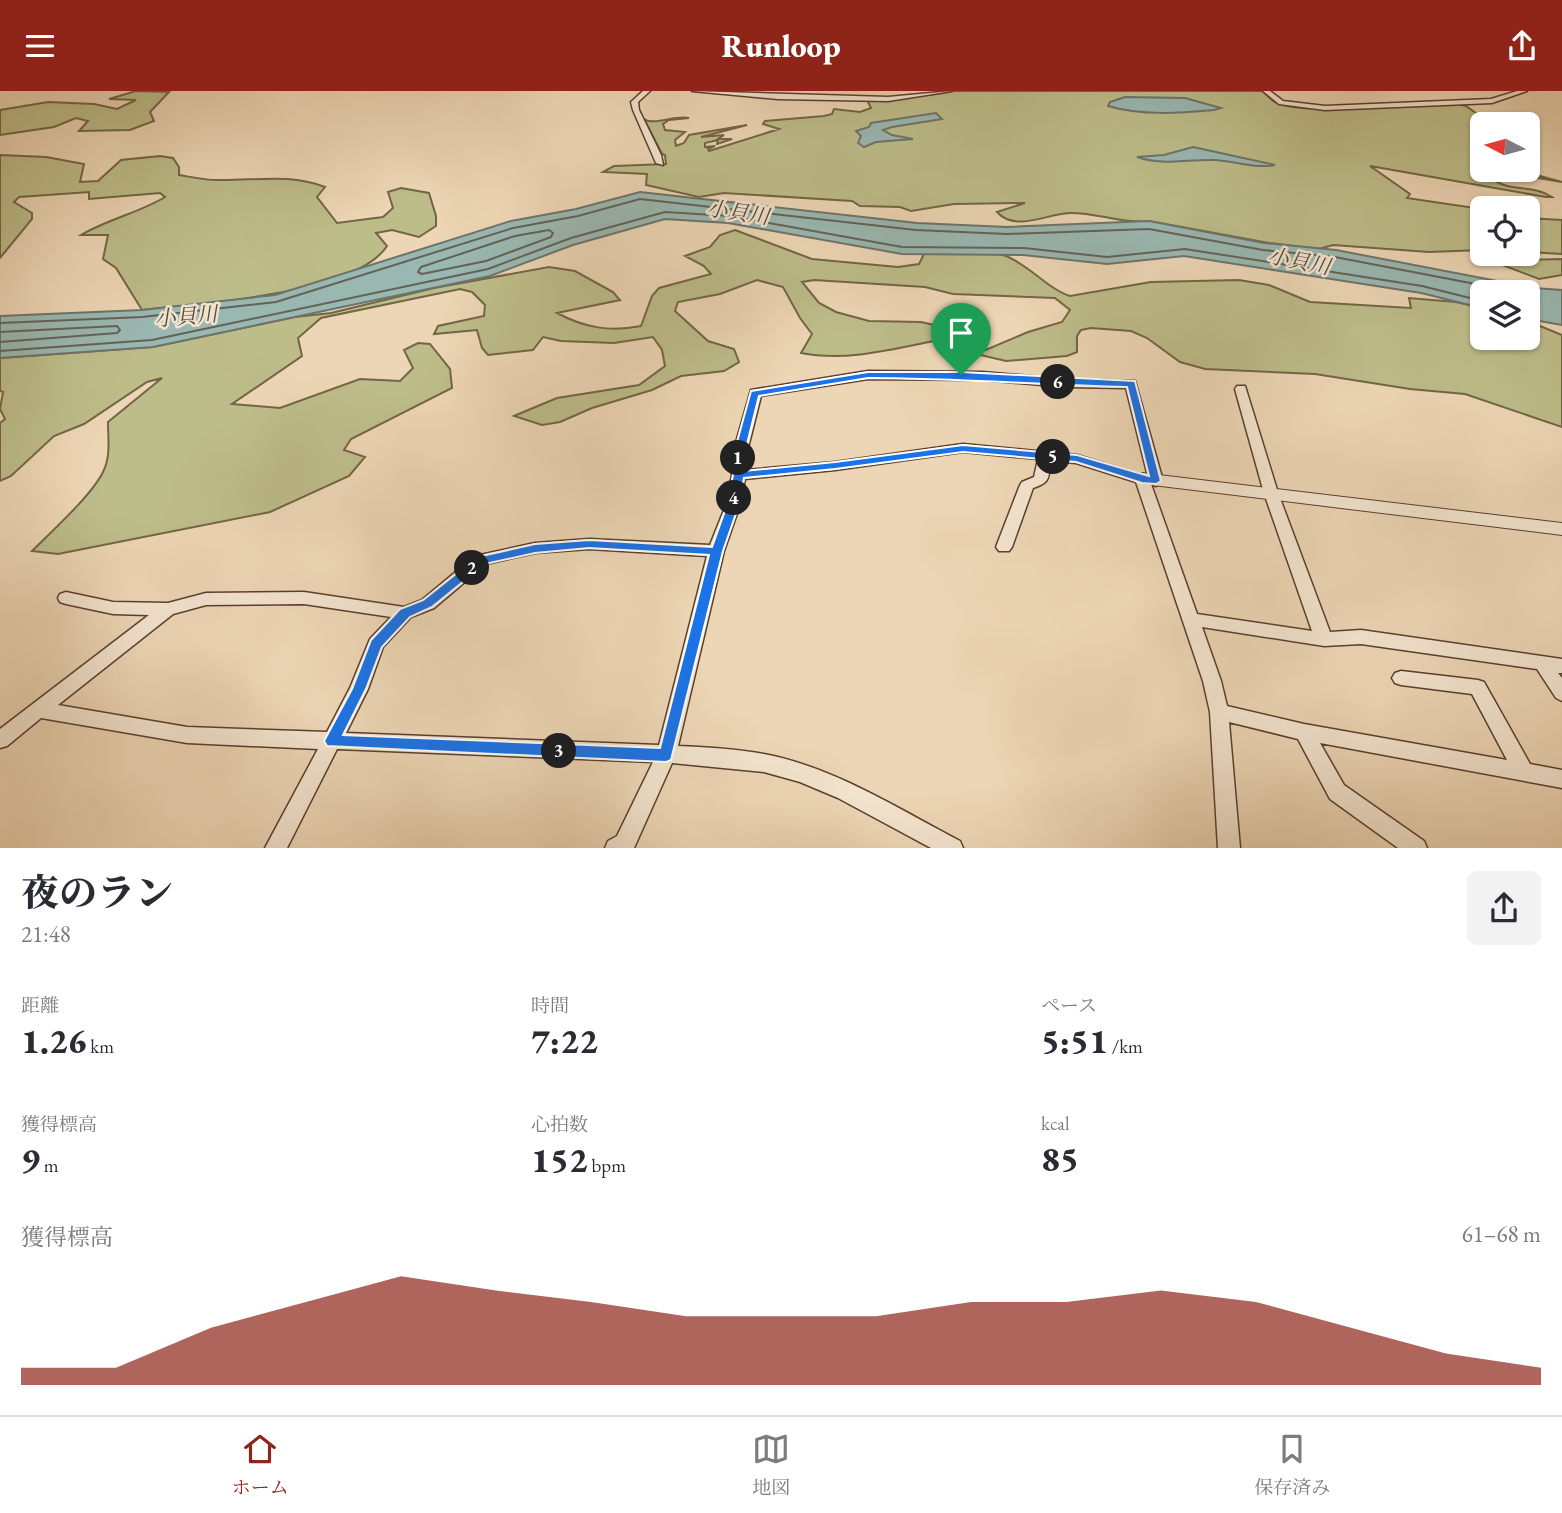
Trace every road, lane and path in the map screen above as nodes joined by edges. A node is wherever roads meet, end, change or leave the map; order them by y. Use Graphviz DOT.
graph roads {
  1 [pos="647,91"];
  2 [pos="695,91"];
  3 [pos="948,91"];
  4 [pos="1266,91"];
  5 [pos="1524,91"];
  6 [pos="660,163"];
  7 [pos="1241,389"];
  8 [pos="1045,456"];
  9 [pos="739,475"];
  10 [pos="1149,480"];
  11 [pos="1270,493"];
  12 [pos="1562,529"];
  13 [pos="1004,547"];
  14 [pos="716,551"];
  15 [pos="66,597"];
  16 [pos="168,608"];
  17 [pos="405,613"];
  18 [pos="1189,619"];
  19 [pos="1324,639"];
  20 [pos="1542,663"];
  21 [pos="1562,666"];
  22 [pos="1401,678"];
  23 [pos="1562,693"];
  24 [pos="38,710"];
  25 [pos="1219,712"];
  26 [pos="1304,732"];
  27 [pos="0,740"];
  28 [pos="332,741"];
  29 [pos="666,755"];
  30 [pos="1524,772"];
  31 [pos="1562,779"];
  32 [pos="276,848"];
  33 [pos="616,848"];
  34 [pos="952,848"];
  35 [pos="1229,848"];
  36 [pos="1416,848"];
  1 -- 6 [label="street"];
  2 -- 3 [label="street"];
  4 -- 5 [label="street"];
  7 -- 11 [label="street"];
  8 -- 9 [label="street"];
  8 -- 10 [label="street"];
  8 -- 13 [label="street"];
  9 -- 10 [label="street"];
  9 -- 14 [label="street"];
  10 -- 11 [label="street"];
  10 -- 18 [label="street"];
  11 -- 12 [label="street"];
  11 -- 19 [label="street"];
  14 -- 17 [label="street"];
  14 -- 29 [label="street"];
  15 -- 16 [label="street"];
  16 -- 17 [label="street"];
  16 -- 24 [label="street"];
  17 -- 28 [label="street"];
  18 -- 19 [label="street"];
  18 -- 25 [label="street"];
  19 -- 20 [label="street"];
  20 -- 21 [label="street"];
  20 -- 23 [label="street"];
  22 -- 30 [label="street"];
  24 -- 27 [label="street"];
  24 -- 28 [label="street"];
  25 -- 26 [label="street"];
  25 -- 35 [label="street"];
  26 -- 30 [label="street"];
  26 -- 36 [label="street"];
  28 -- 29 [label="street"];
  28 -- 32 [label="street"];
  29 -- 33 [label="street"];
  29 -- 34 [label="street"];
  30 -- 31 [label="street"];
}
